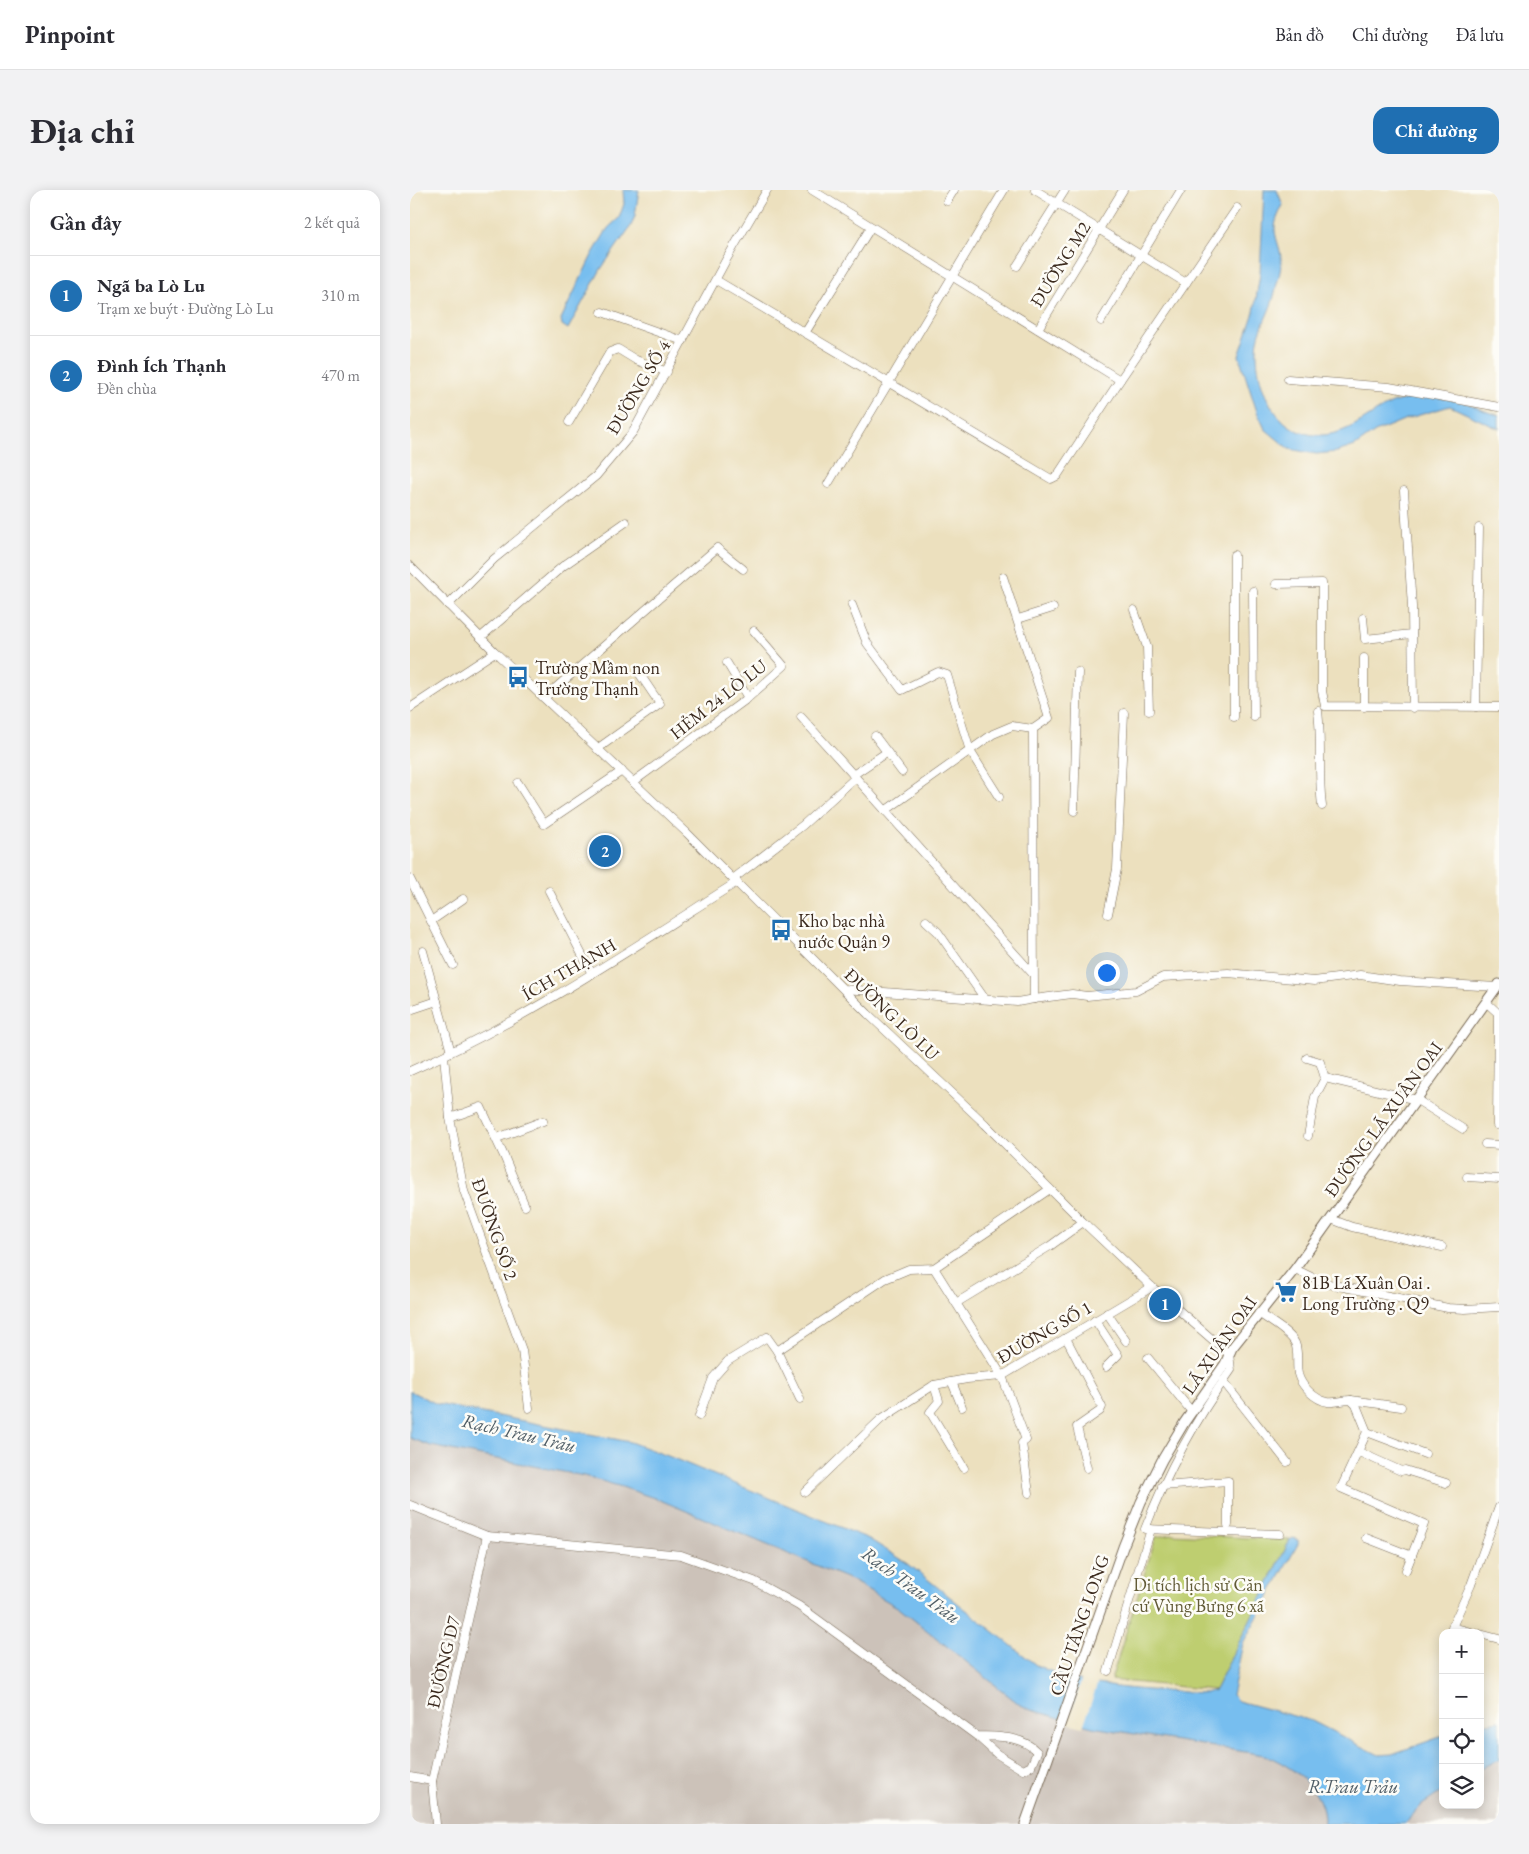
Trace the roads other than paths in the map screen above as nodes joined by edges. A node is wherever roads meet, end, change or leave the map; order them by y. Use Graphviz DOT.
graph roads {
  1 [pos="767,190"];
  2 [pos="812,190"];
  3 [pos="954,190"];
  4 [pos="1004,190"];
  5 [pos="1035,190"];
  6 [pos="1065,190"];
  7 [pos="1123,190"];
  8 [pos="1181,190"];
  9 [pos="947,200"];
  10 [pos="1056,203"];
  11 [pos="1237,208"];
  12 [pos="871,226"];
  13 [pos="1099,230"];
  14 [pos="1141,255"];
  15 [pos="1017,266"];
  16 [pos="952,276"];
  17 [pos="716,280"];
  18 [pos="1186,283"];
  19 [pos="602,312"];
  20 [pos="1101,321"];
  21 [pos="1038,329"];
  22 [pos="804,333"];
  23 [pos="683,341"];
  24 [pos="667,372"];
  25 [pos="1288,379"];
  26 [pos="1120,380"];
  27 [pos="888,382"];
  28 [pos="1499,407"];
  29 [pos="569,422"];
  30 [pos="828,484"];
  31 [pos="1404,490"];
  32 [pos="626,522"];
  33 [pos="1479,528"];
  34 [pos="1234,555"];
  35 [pos="410,566"];
  36 [pos="743,569"];
  37 [pos="1003,577"];
  38 [pos="1276,584"];
  39 [pos="1253,592"];
  40 [pos="852,604"];
  41 [pos="448,605"];
  42 [pos="1053,608"];
  43 [pos="1134,610"];
  44 [pos="1363,618"];
  45 [pos="1018,619"];
  46 [pos="754,631"];
  47 [pos="1412,634"];
  48 [pos="481,637"];
  49 [pos="494,652"];
  50 [pos="1364,658"];
  51 [pos="727,663"];
  52 [pos="1078,672"];
  53 [pos="639,673"];
  54 [pos="544,698"];
  55 [pos="748,698"];
  56 [pos="1364,707"];
  57 [pos="1476,707"];
  58 [pos="1499,707"];
  59 [pos="410,708"];
  60 [pos="1412,708"];
  61 [pos="1149,711"];
  62 [pos="1318,711"];
  63 [pos="1124,713"];
  64 [pos="1234,717"];
  65 [pos="1254,717"];
  66 [pos="800,718"];
  67 [pos="1033,730"];
  68 [pos="875,736"];
  69 [pos="597,749"];
  70 [pos="970,751"];
  71 [pos="887,752"];
  72 [pos="622,771"];
  73 [pos="902,772"];
  74 [pos="854,777"];
  75 [pos="632,782"];
  76 [pos="518,783"];
  77 [pos="999,797"];
  78 [pos="1322,806"];
  79 [pos="885,811"];
  80 [pos="1074,811"];
  81 [pos="410,879"];
  82 [pos="735,881"];
  83 [pos="549,891"];
  84 [pos="463,899"];
  85 [pos="1108,914"];
  86 [pos="431,921"];
  87 [pos="926,921"];
  88 [pos="423,950"];
  89 [pos="453,965"];
  90 [pos="592,974"];
  91 [pos="1033,974"];
  92 [pos="1498,986"];
  93 [pos="844,989"];
  94 [pos="986,999"];
  95 [pos="1034,999"];
  96 [pos="437,1001"];
  97 [pos="1486,1003"];
  98 [pos="410,1010"];
  99 [pos="1499,1014"];
  100 [pos="448,1054"];
  101 [pos="1306,1058"];
  102 [pos="410,1071"];
  103 [pos="1325,1078"];
  104 [pos="1417,1100"];
  105 [pos="450,1118"];
  106 [pos="543,1121"];
  107 [pos="1498,1125"];
  108 [pos="1463,1129"];
  109 [pos="1308,1136"];
  110 [pos="497,1138"];
  111 [pos="1485,1144"];
  112 [pos="1499,1145"];
  113 [pos="1468,1178"];
  114 [pos="1499,1178"];
  115 [pos="1050,1189"];
  116 [pos="525,1206"];
  117 [pos="1331,1219"];
  118 [pos="1083,1222"];
  119 [pos="1442,1248"];
  120 [pos="934,1268"];
  121 [pos="1295,1269"];
  122 [pos="1152,1287"];
  123 [pos="956,1304"];
  124 [pos="1499,1307"];
  125 [pos="1107,1312"];
  126 [pos="1259,1313"];
  127 [pos="1095,1320"];
  128 [pos="1066,1338"];
  129 [pos="1126,1340"];
  130 [pos="777,1351"];
  131 [pos="1229,1354"];
  132 [pos="1148,1358"];
  133 [pos="1106,1367"];
  134 [pos="1002,1376"];
  135 [pos="1223,1381"];
  136 [pos="952,1382"];
  137 [pos="934,1385"];
  138 [pos="800,1399"];
  139 [pos="1351,1400"];
  140 [pos="962,1407"];
  141 [pos="1401,1407"];
  142 [pos="529,1408"];
  143 [pos="1192,1412"];
  144 [pos="699,1416"];
  145 [pos="1367,1432"];
  146 [pos="1173,1442"];
  147 [pos="1359,1452"];
  148 [pos="1425,1454"];
  149 [pos="1286,1462"];
  150 [pos="964,1468"];
  151 [pos="1088,1468"];
  152 [pos="1446,1483"];
  153 [pos="1162,1486"];
  154 [pos="805,1492"];
  155 [pos="1029,1493"];
  156 [pos="410,1505"];
  157 [pos="1499,1507"];
  158 [pos="1228,1525"];
  159 [pos="1148,1529"];
  160 [pos="1280,1534"];
  161 [pos="487,1536"];
  162 [pos="1366,1538"];
  163 [pos="1412,1556"];
  164 [pos="1406,1570"];
  165 [pos="1460,1629"];
  166 [pos="1484,1635"];
  167 [pos="1499,1639"];
  168 [pos="1108,1670"];
  169 [pos="977,1736"];
  170 [pos="410,1777"];
  171 [pos="432,1781"];
  172 [pos="436,1824"];
  173 [pos="1025,1824"];
  1 -- 17 [label="street, ĐƯỜNG SỐ 4"];
  2 -- 12 [label="street"];
  3 -- 9 [label="street"];
  4 -- 16 [label="street"];
  5 -- 10 [label="street"];
  6 -- 10 [label="street"];
  7 -- 13 [label="street, ĐƯỜNG M2"];
  8 -- 14 [label="street"];
  10 -- 13 [label="street"];
  10 -- 15 [label="street"];
  11 -- 18 [label="street"];
  12 -- 16 [label="street"];
  12 -- 22 [label="street"];
  13 -- 14 [label="street"];
  13 -- 21 [label="street, ĐƯỜNG M2"];
  14 -- 18 [label="street"];
  14 -- 20 [label="street"];
  16 -- 21 [label="street"];
  16 -- 27 [label="street"];
  17 -- 22 [label="street"];
  17 -- 23 [label="street, ĐƯỜNG SỐ 4"];
  18 -- 26 [label="street"];
  19 -- 23 [label="street"];
  21 -- 26 [label="street"];
  22 -- 27 [label="street"];
  23 -- 24 [label="street, ĐƯỜNG SỐ 4"];
  24 -- 29 [label="street"];
  24 -- 41 [label="street, ĐƯỜNG SỐ 4"];
  25 -- 28 [label="street"];
  26 -- 27 [label="street"];
  27 -- 30 [label="street"];
  31 -- 47 [label="street"];
  32 -- 48 [label="street"];
  33 -- 57 [label="street"];
  34 -- 64 [label="street"];
  35 -- 41 [label="street, ĐƯỜNG LÒ LU"];
  36 -- 54 [label="street"];
  37 -- 45 [label="street"];
  38 -- 56 [label="street"];
  39 -- 65 [label="street"];
  40 -- 70 [label="street"];
  41 -- 48 [label="street, ĐƯỜNG LÒ LU"];
  42 -- 45 [label="street"];
  43 -- 61 [label="street"];
  44 -- 47 [label="street"];
  45 -- 67 [label="street"];
  46 -- 55 [label="street, HẺM 24 LÒ LU"];
  47 -- 60 [label="street"];
  48 -- 49 [label="street, ĐƯỜNG LÒ LU"];
  49 -- 54 [label="street, ĐƯỜNG LÒ LU"];
  49 -- 59 [label="street"];
  50 -- 56 [label="street"];
  51 -- 55 [label="street"];
  52 -- 80 [label="street"];
  53 -- 69 [label="street"];
  54 -- 69 [label="street, ĐƯỜNG LÒ LU"];
  55 -- 75 [label="street, HẺM 24 LÒ LU"];
  56 -- 60 [label="street"];
  57 -- 58 [label="street"];
  57 -- 60 [label="street"];
  62 -- 78 [label="street"];
  63 -- 85 [label="street"];
  66 -- 74 [label="street"];
  67 -- 70 [label="street"];
  67 -- 91 [label="street"];
  68 -- 71 [label="street"];
  69 -- 72 [label="street, ĐƯỜNG LÒ LU"];
  70 -- 77 [label="street"];
  70 -- 79 [label="street"];
  71 -- 73 [label="street"];
  71 -- 74 [label="street, ÍCH THẠNH"];
  72 -- 75 [label="street, ĐƯỜNG LÒ LU"];
  72 -- 76 [label="street"];
  74 -- 79 [label="street"];
  74 -- 82 [label="street, ÍCH THẠNH"];
  75 -- 82 [label="street, ĐƯỜNG LÒ LU"];
  79 -- 91 [label="street"];
  81 -- 86 [label="street"];
  82 -- 90 [label="street, ÍCH THẠNH"];
  82 -- 93 [label="street, ĐƯỜNG LÒ LU"];
  83 -- 90 [label="street"];
  84 -- 86 [label="street"];
  86 -- 89 [label="street"];
  87 -- 94 [label="street"];
  88 -- 96 [label="street, ĐƯỜNG SỐ 2"];
  90 -- 100 [label="street, ÍCH THẠNH"];
  91 -- 95 [label="street"];
  92 -- 95 [label="street"];
  92 -- 97 [label="main road, ĐƯỜNG LÃ XUÂN OAI"];
  93 -- 94 [label="street"];
  93 -- 115 [label="street, ĐƯỜNG LÒ LU"];
  94 -- 95 [label="street"];
  96 -- 98 [label="street"];
  96 -- 100 [label="street, ĐƯỜNG SỐ 2"];
  97 -- 99 [label="street"];
  97 -- 104 [label="main road, ĐƯỜNG LÃ XUÂN OAI"];
  99 -- 107 [label="street"];
  100 -- 102 [label="street, ÍCH THẠNH"];
  100 -- 105 [label="street, ĐƯỜNG SỐ 2"];
  101 -- 103 [label="street"];
  103 -- 104 [label="street"];
  103 -- 109 [label="street"];
  104 -- 108 [label="street"];
  104 -- 117 [label="main road, ĐƯỜNG LÃ XUÂN OAI"];
  105 -- 110 [label="street"];
  105 -- 142 [label="street, ĐƯỜNG SỐ 2"];
  106 -- 110 [label="street"];
  110 -- 116 [label="street"];
  111 -- 112 [label="street"];
  113 -- 114 [label="street"];
  115 -- 118 [label="street, ĐƯỜNG LÒ LU"];
  115 -- 120 [label="street"];
  117 -- 119 [label="street"];
  117 -- 121 [label="main road, ĐƯỜNG LÃ XUÂN OAI"];
  118 -- 122 [label="street, ĐƯỜNG LÒ LU"];
  118 -- 123 [label="street"];
  120 -- 123 [label="street"];
  120 -- 130 [label="street"];
  121 -- 124 [label="street"];
  121 -- 126 [label="main road, LÃ XUÂN OAI"];
  122 -- 125 [label="street, ĐƯỜNG SỐ 1"];
  122 -- 131 [label="street, ĐƯỜNG LÒ LU"];
  123 -- 134 [label="street"];
  125 -- 127 [label="street, ĐƯỜNG SỐ 1"];
  125 -- 129 [label="street"];
  126 -- 131 [label="main road, LÃ XUÂN OAI"];
  126 -- 139 [label="street"];
  127 -- 128 [label="street, ĐƯỜNG SỐ 1"];
  127 -- 133 [label="street"];
  128 -- 134 [label="street, ĐƯỜNG SỐ 1"];
  128 -- 151 [label="street"];
  130 -- 138 [label="street"];
  130 -- 144 [label="street"];
  131 -- 135 [label="street"];
  131 -- 143 [label="main road, LÃ XUÂN OAI"];
  132 -- 143 [label="street"];
  134 -- 136 [label="street, ĐƯỜNG SỐ 1"];
  134 -- 155 [label="street"];
  135 -- 149 [label="street"];
  135 -- 153 [label="street"];
  136 -- 137 [label="street, ĐƯỜNG SỐ 1"];
  136 -- 140 [label="street"];
  137 -- 150 [label="street"];
  137 -- 154 [label="street, ĐƯỜNG SỐ 1"];
  139 -- 141 [label="street"];
  139 -- 145 [label="street"];
  143 -- 146 [label="main road, LÃ XUÂN OAI"];
  145 -- 147 [label="street"];
  145 -- 148 [label="street"];
  146 -- 173 [label="main road, CẦU TĂNG LONG"];
  147 -- 152 [label="street"];
  147 -- 163 [label="street"];
  153 -- 158 [label="street"];
  153 -- 159 [label="street"];
  156 -- 161 [label="street"];
  157 -- 165 [label="street"];
  159 -- 160 [label="street"];
  159 -- 168 [label="street"];
  161 -- 169 [label="street"];
  161 -- 171 [label="street, ĐƯỜNG D7"];
  162 -- 163 [label="street"];
  163 -- 164 [label="street"];
  166 -- 167 [label="street"];
  169 -- 169 [label="street"];
  170 -- 171 [label="street"];
  171 -- 172 [label="street, ĐƯỜNG D7"];
}
